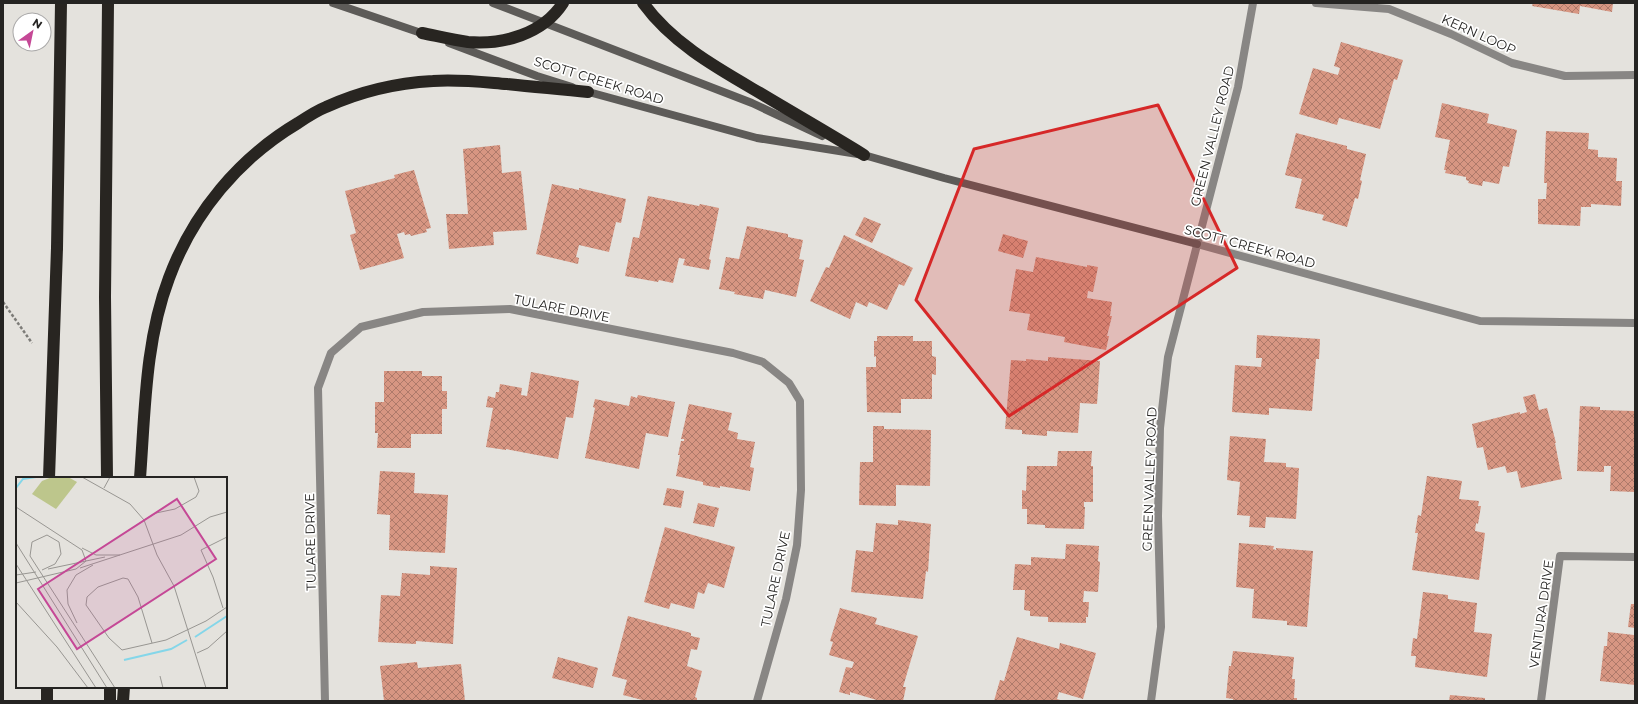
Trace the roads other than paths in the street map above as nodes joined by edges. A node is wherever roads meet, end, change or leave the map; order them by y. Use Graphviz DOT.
graph roads {
  1 [pos="61,3"];
  2 [pos="108,3"];
  3 [pos="333,3"];
  4 [pos="493,3"];
  5 [pos="563,3"];
  6 [pos="644,3"];
  7 [pos="1252,3"];
  8 [pos="1316,3"];
  9 [pos="546,23"];
  10 [pos="422,33"];
  11 [pos="1635,74"];
  12 [pos="588,92"];
  13 [pos="864,155"];
  14 [pos="1197,244"];
  15 [pos="1635,323"];
  16 [pos="49,477"];
  17 [pos="107,477"];
  18 [pos="140,477"];
  19 [pos="1635,557"];
  20 [pos="47,688"];
  21 [pos="110,688"];
  22 [pos="124,688"];
  23 [pos="46,701"];
  24 [pos="110,701"];
  25 [pos="123,701"];
  26 [pos="325,701"];
  27 [pos="757,701"];
  28 [pos="1151,701"];
  29 [pos="1541,701"];
  1 -- 16 [label="highway, bridge"];
  2 -- 17 [label="highway"];
  3 -- 10 [label="street, SCOTT CREEK ROAD"];
  4 -- 9 [label="street, SCOTT CREEK ROAD"];
  5 -- 9 [label="highway"];
  6 -- 13 [label="highway"];
  7 -- 14 [label="street, GREEN VALLEY ROAD"];
  8 -- 11 [label="street, KERN LOOP"];
  9 -- 10 [label="highway"];
  9 -- 13 [label="street, SCOTT CREEK ROAD"];
  10 -- 12 [label="street, SCOTT CREEK ROAD"];
  12 -- 13 [label="street, SCOTT CREEK ROAD"];
  12 -- 18 [label="highway"];
  13 -- 14 [label="street, SCOTT CREEK ROAD"];
  14 -- 15 [label="street, SCOTT CREEK ROAD"];
  14 -- 28 [label="street, GREEN VALLEY ROAD"];
  19 -- 29 [label="street, VENTURA DRIVE"];
  20 -- 23 [label="highway"];
  21 -- 24 [label="highway"];
  22 -- 25 [label="highway"];
  26 -- 27 [label="street, TULARE DRIVE"];
}
